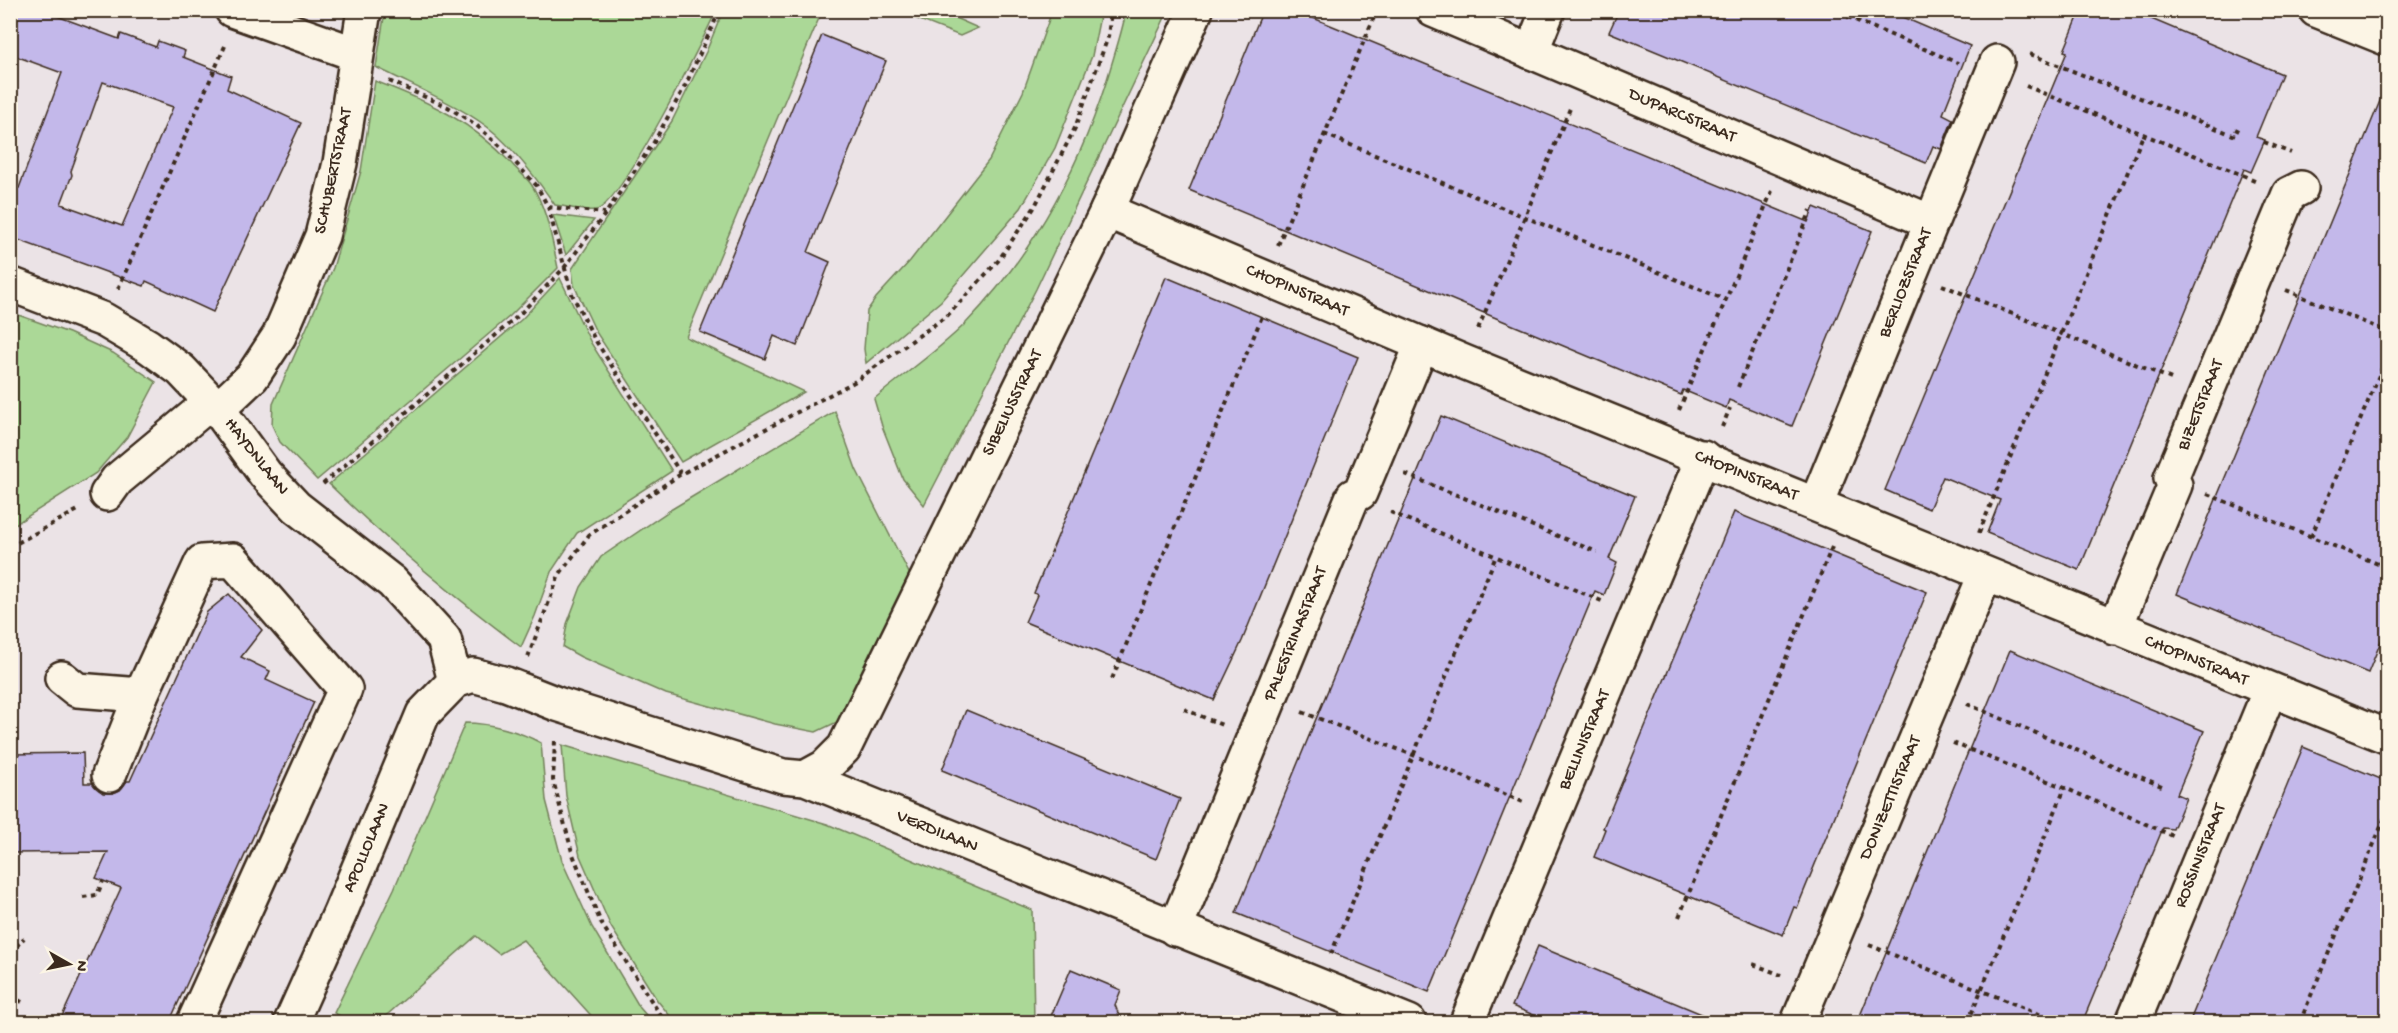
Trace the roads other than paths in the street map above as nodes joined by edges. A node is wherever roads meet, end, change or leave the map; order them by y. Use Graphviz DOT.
graph roads {
  1 [pos="364,10"];
  2 [pos="1196,10"];
  3 [pos="1432,10"];
  4 [pos="1548,10"];
  5 [pos="2316,10"];
  6 [pos="235,12"];
  7 [pos="2388,39"];
  8 [pos="1530,52"];
  9 [pos="355,61"];
  10 [pos="2002,66"];
  11 [pos="2295,191"];
  12 [pos="1107,211"];
  13 [pos="1931,222"];
  14 [pos="10,284"];
  15 [pos="1422,344"];
  16 [pos="215,405"];
  17 [pos="1703,458"];
  18 [pos="107,494"];
  19 [pos="1830,510"];
  20 [pos="1975,571"];
  21 [pos="2115,628"];
  22 [pos="62,678"];
  23 [pos="455,681"];
  24 [pos="2270,690"];
  25 [pos="141,695"];
  26 [pos="2388,737"];
  27 [pos="109,775"];
  28 [pos="805,778"];
  29 [pos="1175,929"];
  30 [pos="194,1023"];
  31 [pos="291,1023"];
  32 [pos="1409,1023"];
  33 [pos="1467,1023"];
  34 [pos="1798,1023"];
  35 [pos="2133,1023"];
  1 -- 9 [label="street, SCHUBERTSTRAAT"];
  2 -- 12 [label="street, SIBELIUSSTRAAT"];
  3 -- 8 [label="street, DUPARCSTRAAT"];
  4 -- 8 [label="street"];
  5 -- 7 [label="street"];
  6 -- 9 [label="street"];
  8 -- 13 [label="street, DUPARCSTRAAT"];
  9 -- 16 [label="street, SCHUBERTSTRAAT"];
  10 -- 13 [label="street, BERLIOZSTRAAT"];
  11 -- 21 [label="street, BIZETSTRAAT"];
  12 -- 15 [label="street, CHOPINSTRAAT"];
  12 -- 28 [label="street, SIBELIUSSTRAAT"];
  13 -- 19 [label="street, BERLIOZSTRAAT"];
  14 -- 16 [label="street, HAYDNLAAN"];
  15 -- 17 [label="street, CHOPINSTRAAT"];
  15 -- 29 [label="street, PALESTRINASTRAAT"];
  16 -- 18 [label="street, SCHUBERTSTRAAT"];
  16 -- 23 [label="street, HAYDNLAAN"];
  17 -- 19 [label="street, CHOPINSTRAAT"];
  17 -- 33 [label="street, BELLINISTRAAT"];
  19 -- 20 [label="street, CHOPINSTRAAT"];
  20 -- 21 [label="street, CHOPINSTRAAT"];
  20 -- 34 [label="street, DONIZETTISTRAAT"];
  21 -- 24 [label="street, CHOPINSTRAAT"];
  22 -- 25 [label="street"];
  23 -- 28 [label="street, VERDILAAN"];
  23 -- 31 [label="street, APOLLOLAAN"];
  24 -- 26 [label="street, CHOPINSTRAAT"];
  24 -- 35 [label="street, ROSSINISTRAAT"];
  25 -- 27 [label="street"];
  25 -- 30 [label="street"];
  28 -- 29 [label="street, VERDILAAN"];
  29 -- 32 [label="street, VERDILAAN"];
}
